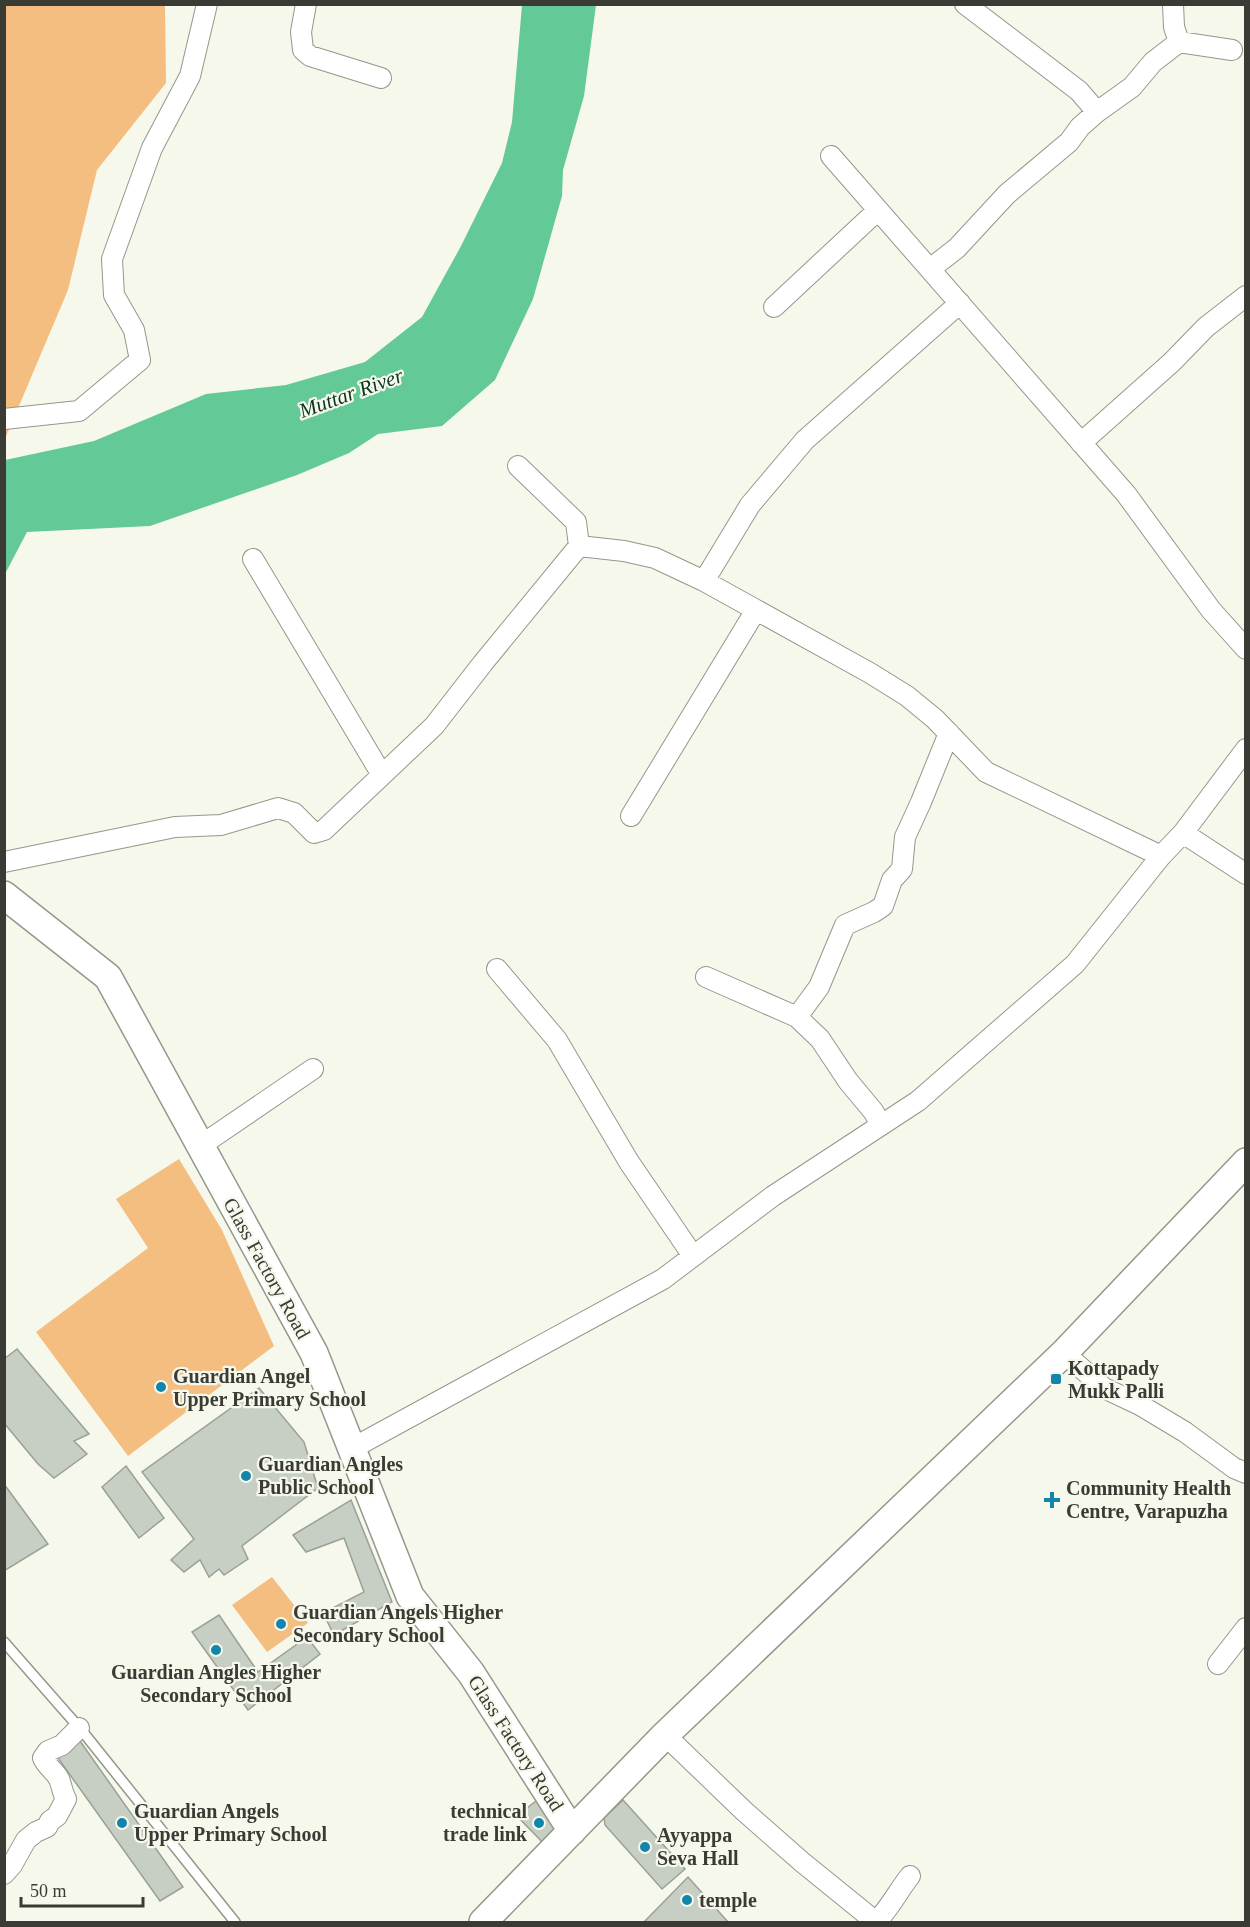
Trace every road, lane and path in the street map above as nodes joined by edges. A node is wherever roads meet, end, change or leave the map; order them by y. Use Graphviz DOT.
graph roads {
  1 [pos="207,4"];
  2 [pos="306,4"];
  3 [pos="965,4"];
  4 [pos="1173,4"];
  5 [pos="1179,42"];
  6 [pos="1232,50"];
  7 [pos="381,78"];
  8 [pos="1097,112"];
  9 [pos="831,156"];
  10 [pos="878,210"];
  11 [pos="930,269"];
  12 [pos="1245,296"];
  13 [pos="960,303"];
  14 [pos="774,307"];
  15 [pos="4,419"];
  16 [pos="1081,442"];
  17 [pos="518,466"];
  18 [pos="579,546"];
  19 [pos="253,559"];
  20 [pos="704,581"];
  21 [pos="756,610"];
  22 [pos="1245,649"];
  23 [pos="949,733"];
  24 [pos="1245,749"];
  25 [pos="382,775"];
  26 [pos="631,816"];
  27 [pos="1183,833"];
  28 [pos="1161,856"];
  29 [pos="4,862"];
  30 [pos="1245,874"];
  31 [pos="4,895"];
  32 [pos="496,969"];
  33 [pos="706,977"];
  34 [pos="797,1017"];
  35 [pos="313,1068"];
  36 [pos="881,1124"];
  37 [pos="200,1146"];
  38 [pos="1245,1162"];
  39 [pos="693,1256"];
  40 [pos="1064,1353"];
  41 [pos="351,1449"];
  42 [pos="1245,1473"];
  43 [pos="1245,1628"];
  44 [pos="4,1641"];
  45 [pos="1218,1664"];
  46 [pos="79,1728"];
  47 [pos="665,1735"];
  48 [pos="572,1831"];
  49 [pos="4,1874"];
  50 [pos="910,1876"];
  51 [pos="235,1923"];
  52 [pos="483,1923"];
  53 [pos="876,1923"];
  1 -- 15 [label="street"];
  2 -- 7 [label="street"];
  3 -- 8 [label="street"];
  4 -- 5 [label="street"];
  5 -- 6 [label="street"];
  5 -- 8 [label="street"];
  8 -- 11 [label="street"];
  9 -- 10 [label="street"];
  10 -- 11 [label="street"];
  10 -- 14 [label="street"];
  11 -- 13 [label="street"];
  12 -- 16 [label="street"];
  13 -- 16 [label="street"];
  13 -- 20 [label="street"];
  16 -- 22 [label="street"];
  17 -- 18 [label="street"];
  18 -- 20 [label="street"];
  18 -- 25 [label="street"];
  19 -- 25 [label="street"];
  20 -- 21 [label="street"];
  21 -- 23 [label="street"];
  21 -- 26 [label="street"];
  23 -- 28 [label="street"];
  23 -- 34 [label="street"];
  24 -- 27 [label="street"];
  25 -- 29 [label="street"];
  27 -- 28 [label="street"];
  27 -- 30 [label="street"];
  28 -- 36 [label="street"];
  31 -- 37 [label="main road, Glass Factory Road"];
  32 -- 39 [label="street"];
  33 -- 34 [label="street"];
  34 -- 36 [label="street"];
  35 -- 37 [label="street"];
  36 -- 39 [label="street"];
  37 -- 41 [label="main road, Glass Factory Road"];
  38 -- 40 [label="main road"];
  39 -- 41 [label="street"];
  40 -- 42 [label="street"];
  40 -- 47 [label="main road"];
  41 -- 48 [label="main road, Glass Factory Road"];
  43 -- 45 [label="street"];
  44 -- 46 [label="lane"];
  46 -- 49 [label="street"];
  46 -- 51 [label="lane"];
  47 -- 48 [label="main road"];
  47 -- 53 [label="street"];
  48 -- 52 [label="main road"];
  50 -- 53 [label="street"];
}
